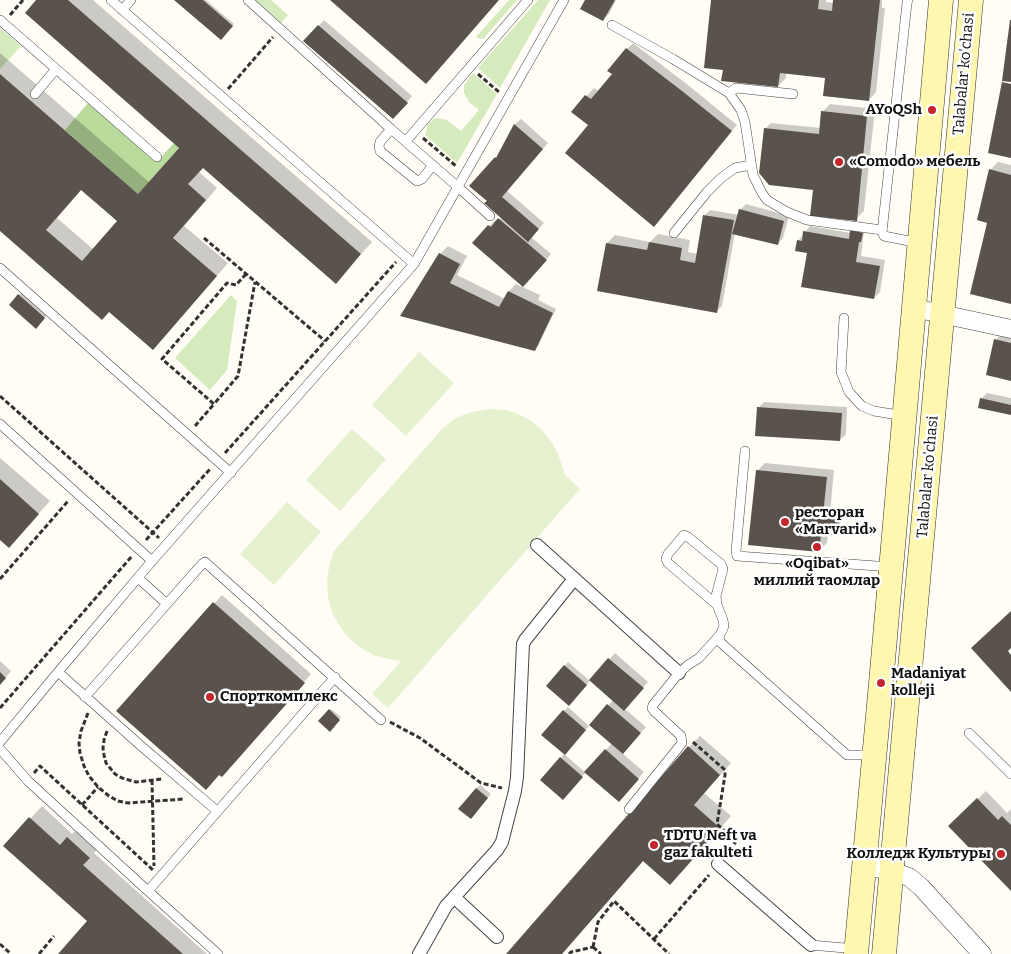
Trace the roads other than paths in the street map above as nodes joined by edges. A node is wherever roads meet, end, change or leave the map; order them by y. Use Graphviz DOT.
graph roads {
  1 [pos="111,0"];
  2 [pos="131,0"];
  3 [pos="248,0"];
  4 [pos="528,0"];
  5 [pos="564,0"];
  6 [pos="908,0"];
  7 [pos="941,0"];
  8 [pos="971,0"];
  9 [pos="122,10"];
  10 [pos="2,22"];
  11 [pos="612,25"];
  12 [pos="56,69"];
  13 [pos="729,93"];
  14 [pos="35,94"];
  15 [pos="793,94"];
  16 [pos="391,129"];
  17 [pos="406,141"];
  18 [pos="157,158"];
  19 [pos="433,165"];
  20 [pos="751,165"];
  21 [pos="458,187"];
  22 [pos="490,216"];
  23 [pos="882,230"];
  24 [pos="674,232"];
  25 [pos="920,244"];
  26 [pos="414,264"];
  27 [pos="0,268"];
  28 [pos="914,308"];
  29 [pos="942,314"];
  30 [pos="844,318"];
  31 [pos="1011,329"];
  32 [pos="905,416"];
  33 [pos="0,424"];
  34 [pos="745,451"];
  35 [pos="231,473"];
  36 [pos="537,545"];
  37 [pos="152,561"];
  38 [pos="891,567"];
  39 [pos="138,578"];
  40 [pos="574,579"];
  41 [pos="167,604"];
  42 [pos="717,605"];
  43 [pos="719,636"];
  44 [pos="58,672"];
  45 [pos="679,672"];
  46 [pos="334,677"];
  47 [pos="85,697"];
  48 [pos="381,720"];
  49 [pos="969,733"];
  50 [pos="0,742"];
  51 [pos="0,749"];
  52 [pos="875,756"];
  53 [pos="1011,774"];
  54 [pos="628,809"];
  55 [pos="217,811"];
  56 [pos="718,864"];
  57 [pos="864,866"];
  58 [pos="892,871"];
  59 [pos="148,891"];
  60 [pos="454,897"];
  61 [pos="497,937"];
  62 [pos="811,945"];
  63 [pos="856,951"];
  64 [pos="218,954"];
  65 [pos="419,954"];
  66 [pos="884,954"];
  67 [pos="982,954"];
  1 -- 9 [label="lane"];
  2 -- 9 [label="lane"];
  3 -- 16 [label="lane"];
  4 -- 17 [label="lane"];
  5 -- 21 [label="lane"];
  6 -- 23 [label="lane"];
  7 -- 25 [label="main road, Talabalar ko'chasi"];
  8 -- 29 [label="main road, Talabalar ko'chasi"];
  9 -- 26 [label="lane"];
  10 -- 12 [label="lane"];
  11 -- 13 [label="lane"];
  12 -- 14 [label="lane"];
  12 -- 18 [label="lane"];
  13 -- 15 [label="lane"];
  13 -- 20 [label="lane"];
  16 -- 17 [label="lane"];
  16 -- 19 [label="lane"];
  17 -- 19 [label="lane"];
  19 -- 21 [label="lane"];
  20 -- 23 [label="lane"];
  20 -- 24 [label="lane"];
  21 -- 22 [label="lane"];
  21 -- 26 [label="lane"];
  23 -- 25 [label="lane"];
  25 -- 28 [label="main road, Talabalar ko'chasi"];
  26 -- 35 [label="lane"];
  27 -- 35 [label="lane"];
  28 -- 29 [label="street"];
  28 -- 32 [label="main road, Talabalar ko'chasi"];
  29 -- 31 [label="street"];
  29 -- 58 [label="main road, Talabalar ko'chasi"];
  30 -- 32 [label="lane"];
  32 -- 38 [label="main road, Talabalar ko'chasi"];
  33 -- 37 [label="lane"];
  34 -- 38 [label="lane"];
  35 -- 37 [label="lane"];
  36 -- 40 [label="street"];
  37 -- 39 [label="lane"];
  38 -- 52 [label="main road, Talabalar ko'chasi"];
  39 -- 41 [label="lane"];
  39 -- 44 [label="lane"];
  40 -- 45 [label="street"];
  40 -- 60 [label="street"];
  41 -- 46 [label="lane"];
  41 -- 47 [label="lane"];
  42 -- 42 [label="lane"];
  42 -- 43 [label="lane"];
  43 -- 45 [label="lane"];
  43 -- 52 [label="lane"];
  44 -- 47 [label="lane"];
  44 -- 50 [label="lane"];
  45 -- 54 [label="lane"];
  46 -- 48 [label="lane"];
  46 -- 55 [label="lane"];
  47 -- 55 [label="lane"];
  49 -- 53 [label="lane"];
  51 -- 59 [label="lane"];
  52 -- 57 [label="main road, Talabalar ko'chasi"];
  55 -- 59 [label="lane"];
  56 -- 62 [label="street"];
  57 -- 58 [label="street"];
  57 -- 63 [label="main road, Talabalar ko'chasi"];
  58 -- 66 [label="main road, Talabalar ko'chasi"];
  58 -- 67 [label="street"];
  59 -- 64 [label="lane"];
  60 -- 61 [label="street"];
  60 -- 65 [label="street"];
  62 -- 63 [label="lane"];
}
